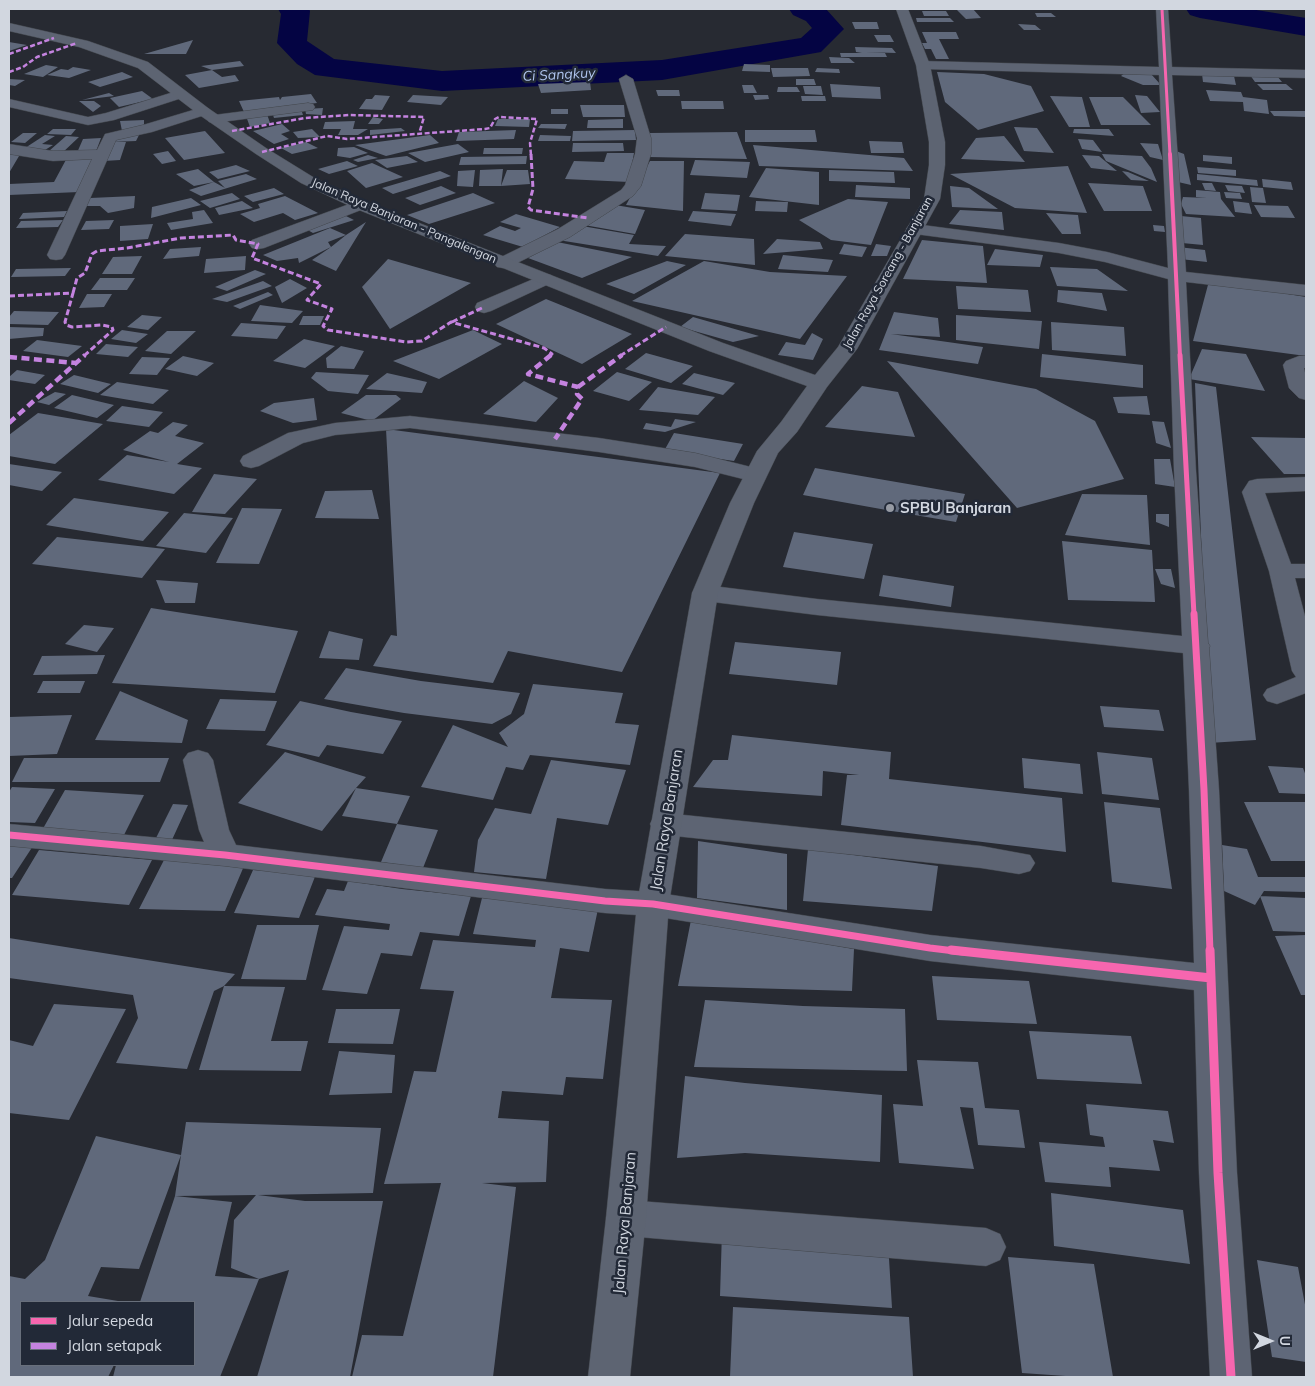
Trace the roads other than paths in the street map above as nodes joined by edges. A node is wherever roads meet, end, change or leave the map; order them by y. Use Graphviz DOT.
graph roads {
  1 [pos="902,9"];
  2 [pos="1162,9"];
  3 [pos="9,27"];
  4 [pos="923,65"];
  5 [pos="1165,70"];
  6 [pos="1306,74"];
  7 [pos="626,79"];
  8 [pos="9,103"];
  9 [pos="194,104"];
  10 [pos="308,107"];
  11 [pos="9,149"];
  12 [pos="102,154"];
  13 [pos="360,205"];
  14 [pos="916,229"];
  15 [pos="258,244"];
  16 [pos="56,255"];
  17 [pos="503,263"];
  18 [pos="1177,276"];
  19 [pos="545,279"];
  20 [pos="1306,290"];
  21 [pos="484,307"];
  22 [pos="1306,362"];
  23 [pos="819,383"];
  24 [pos="1306,394"];
  25 [pos="251,461"];
  26 [pos="756,475"];
  27 [pos="1306,484"];
  28 [pos="1281,571"];
  29 [pos="1306,571"];
  30 [pos="705,593"];
  31 [pos="1197,646"];
  32 [pos="1306,671"];
  33 [pos="1306,683"];
  34 [pos="1277,695"];
  35 [pos="198,760"];
  36 [pos="666,824"];
  37 [pos="9,834"];
  38 [pos="225,855"];
  39 [pos="1019,863"];
  40 [pos="653,904"];
  41 [pos="1211,978"];
  42 [pos="626,1218"];
  43 [pos="986,1246"];
  44 [pos="609,1377"];
  45 [pos="1231,1377"];
  1 -- 4 [label="main road, Jalan Raya Soreang - Banjaran"];
  2 -- 5 [label="street"];
  3 -- 9 [label="main road, Jalan Raya Banjaran - Pangalengan"];
  4 -- 5 [label="street"];
  4 -- 14 [label="main road, Jalan Raya Soreang - Banjaran"];
  5 -- 6 [label="street"];
  5 -- 18 [label="street"];
  7 -- 17 [label="street"];
  8 -- 9 [label="street"];
  9 -- 10 [label="street"];
  9 -- 12 [label="street"];
  9 -- 13 [label="main road, Jalan Raya Banjaran - Pangalengan"];
  11 -- 12 [label="street"];
  12 -- 16 [label="street"];
  13 -- 15 [label="street"];
  13 -- 17 [label="main road, Jalan Raya Banjaran - Pangalengan"];
  14 -- 18 [label="street"];
  14 -- 23 [label="main road, Jalan Raya Soreang - Banjaran"];
  17 -- 19 [label="main road, Jalan Raya Banjaran - Pangalengan"];
  18 -- 20 [label="street"];
  18 -- 31 [label="street"];
  19 -- 21 [label="street"];
  19 -- 23 [label="main road, Jalan Raya Banjaran - Pangalengan"];
  22 -- 24 [label="street"];
  23 -- 26 [label="main road, Jalan Raya Banjaran"];
  25 -- 26 [label="street"];
  26 -- 30 [label="main road, Jalan Raya Banjaran"];
  27 -- 28 [label="street"];
  28 -- 29 [label="street"];
  28 -- 32 [label="street"];
  30 -- 31 [label="street"];
  30 -- 36 [label="main road, Jalan Raya Banjaran"];
  31 -- 41 [label="street"];
  33 -- 34 [label="street"];
  35 -- 38 [label="street"];
  36 -- 39 [label="street"];
  36 -- 40 [label="main road, Jalan Raya Banjaran"];
  37 -- 38 [label="street"];
  38 -- 40 [label="street"];
  40 -- 41 [label="street"];
  40 -- 42 [label="main road, Jalan Raya Banjaran"];
  41 -- 45 [label="street"];
  42 -- 43 [label="street"];
  42 -- 44 [label="main road, Jalan Raya Banjaran"];
}
